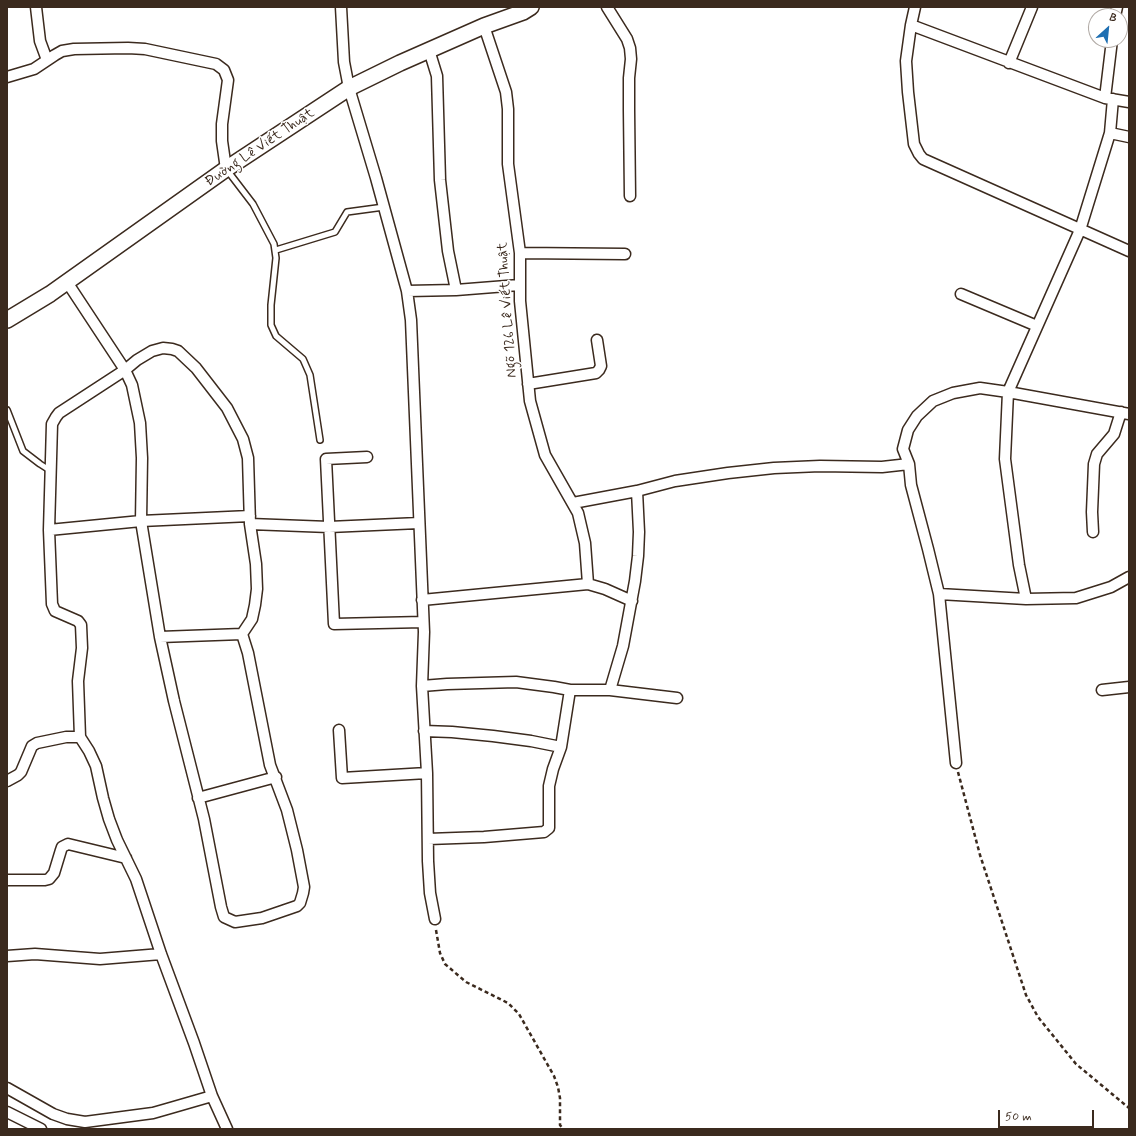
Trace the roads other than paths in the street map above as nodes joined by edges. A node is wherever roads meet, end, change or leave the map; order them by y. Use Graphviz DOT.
graph roads {
  1 [pos="36,7"];
  2 [pos="341,7"];
  3 [pos="530,7"];
  4 [pos="607,7"];
  5 [pos="915,7"];
  6 [pos="1032,7"];
  7 [pos="911,25"];
  8 [pos="484,26"];
  9 [pos="1112,48"];
  10 [pos="429,50"];
  11 [pos="47,60"];
  12 [pos="1009,63"];
  13 [pos="7,77"];
  14 [pos="349,88"];
  15 [pos="1109,98"];
  16 [pos="1129,102"];
  17 [pos="1110,134"];
  18 [pos="1129,137"];
  19 [pos="226,169"];
  20 [pos="630,196"];
  21 [pos="384,207"];
  22 [pos="1080,230"];
  23 [pos="276,250"];
  24 [pos="1129,251"];
  25 [pos="520,253"];
  26 [pos="625,254"];
  27 [pos="67,282"];
  28 [pos="519,285"];
  29 [pos="456,290"];
  30 [pos="407,291"];
  31 [pos="962,294"];
  32 [pos="7,320"];
  33 [pos="1037,326"];
  34 [pos="597,340"];
  35 [pos="125,370"];
  36 [pos="528,384"];
  37 [pos="1008,392"];
  38 [pos="7,410"];
  39 [pos="1125,413"];
  40 [pos="320,440"];
  41 [pos="367,457"];
  42 [pos="909,464"];
  43 [pos="51,471"];
  44 [pos="636,491"];
  45 [pos="573,503"];
  46 [pos="250,520"];
  47 [pos="141,521"];
  48 [pos="419,523"];
  49 [pos="329,527"];
  50 [pos="49,530"];
  51 [pos="1093,532"];
  52 [pos="1129,577"];
  53 [pos="588,584"];
  54 [pos="939,594"];
  55 [pos="1026,599"];
  56 [pos="422,600"];
  57 [pos="632,601"];
  58 [pos="423,622"];
  59 [pos="242,634"];
  60 [pos="160,636"];
  61 [pos="422,686"];
  62 [pos="1129,687"];
  63 [pos="570,690"];
  64 [pos="610,690"];
  65 [pos="1102,690"];
  66 [pos="677,698"];
  67 [pos="339,730"];
  68 [pos="424,731"];
  69 [pos="80,737"];
  70 [pos="561,747"];
  71 [pos="956,764"];
  72 [pos="427,773"];
  73 [pos="276,778"];
  74 [pos="7,781"];
  75 [pos="198,798"];
  76 [pos="428,839"];
  77 [pos="126,858"];
  78 [pos="7,880"];
  79 [pos="434,919"];
  80 [pos="161,954"];
  81 [pos="7,956"];
  82 [pos="7,1088"];
  83 [pos="212,1096"];
  84 [pos="7,1112"];
  85 [pos="41,1129"];
  86 [pos="227,1129"];
  1 -- 11 [label="street"];
  2 -- 14 [label="street"];
  3 -- 8 [label="main road, Đường Lê Viết Thuật"];
  4 -- 20 [label="street"];
  5 -- 7 [label="street"];
  6 -- 12 [label="street"];
  7 -- 12 [label="street"];
  7 -- 22 [label="street"];
  8 -- 10 [label="main road, Đường Lê Viết Thuật"];
  8 -- 25 [label="street, Ngõ 126 Lê Viết Thuật"];
  9 -- 15 [label="street"];
  10 -- 14 [label="main road, Đường Lê Viết Thuật"];
  10 -- 29 [label="street"];
  11 -- 13 [label="street"];
  11 -- 19 [label="street"];
  12 -- 15 [label="street"];
  14 -- 19 [label="main road, Đường Lê Viết Thuật"];
  14 -- 21 [label="street"];
  15 -- 16 [label="street"];
  15 -- 17 [label="street"];
  17 -- 18 [label="street"];
  17 -- 22 [label="street"];
  19 -- 23 [label="lane"];
  19 -- 27 [label="main road, Đường Lê Viết Thuật"];
  21 -- 23 [label="lane"];
  21 -- 30 [label="street"];
  22 -- 24 [label="street"];
  22 -- 33 [label="street"];
  23 -- 40 [label="lane"];
  25 -- 26 [label="street"];
  25 -- 28 [label="street, Ngõ 126 Lê Viết Thuật"];
  27 -- 32 [label="main road, Đường Lê Viết Thuật"];
  27 -- 35 [label="street"];
  28 -- 29 [label="street"];
  28 -- 36 [label="street, Ngõ 126 Lê Viết Thuật"];
  29 -- 30 [label="street"];
  30 -- 48 [label="street"];
  31 -- 33 [label="street"];
  33 -- 37 [label="street"];
  34 -- 36 [label="street"];
  35 -- 43 [label="street"];
  35 -- 46 [label="street"];
  35 -- 47 [label="street"];
  36 -- 45 [label="street, Ngõ 126 Lê Viết Thuật"];
  37 -- 39 [label="street"];
  37 -- 42 [label="street"];
  37 -- 55 [label="street"];
  38 -- 43 [label="lane"];
  39 -- 51 [label="street"];
  41 -- 49 [label="street"];
  42 -- 44 [label="street"];
  42 -- 54 [label="street"];
  43 -- 50 [label="street"];
  44 -- 45 [label="street"];
  44 -- 57 [label="street"];
  45 -- 53 [label="street, Ngõ 126 Lê Viết Thuật"];
  46 -- 47 [label="street"];
  46 -- 49 [label="street"];
  46 -- 59 [label="street"];
  47 -- 50 [label="street"];
  47 -- 60 [label="street"];
  48 -- 49 [label="street"];
  48 -- 56 [label="street"];
  49 -- 58 [label="street"];
  50 -- 69 [label="street"];
  52 -- 55 [label="street"];
  53 -- 56 [label="street"];
  53 -- 57 [label="street"];
  54 -- 55 [label="street"];
  54 -- 71 [label="street"];
  56 -- 58 [label="street"];
  57 -- 64 [label="street"];
  58 -- 61 [label="street"];
  59 -- 60 [label="street"];
  59 -- 73 [label="street"];
  60 -- 75 [label="street"];
  61 -- 63 [label="street"];
  61 -- 68 [label="street"];
  62 -- 65 [label="street"];
  63 -- 64 [label="street"];
  63 -- 70 [label="street"];
  64 -- 66 [label="street"];
  67 -- 72 [label="street"];
  68 -- 70 [label="street"];
  68 -- 72 [label="street"];
  69 -- 74 [label="street"];
  69 -- 77 [label="street"];
  70 -- 76 [label="street"];
  72 -- 76 [label="street"];
  73 -- 75 [label="street"];
  73 -- 75 [label="street"];
  76 -- 79 [label="street"];
  77 -- 78 [label="street"];
  77 -- 80 [label="street"];
  80 -- 81 [label="street"];
  80 -- 83 [label="street"];
  82 -- 83 [label="street"];
  83 -- 86 [label="street"];
  84 -- 85 [label="street"];
}
